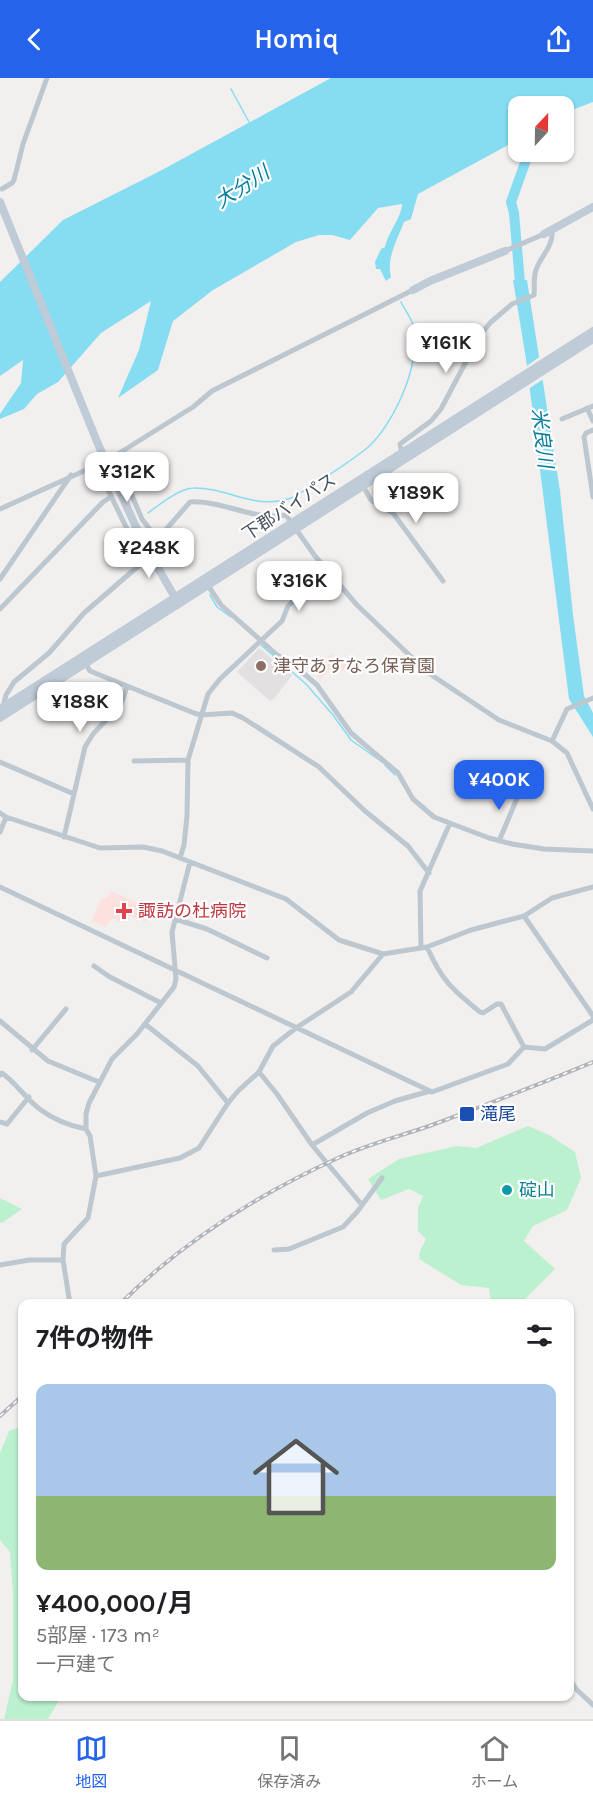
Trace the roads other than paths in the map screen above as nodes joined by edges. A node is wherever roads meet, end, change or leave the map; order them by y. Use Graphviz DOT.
graph roads {
  1 [pos="47,78"];
  2 [pos="0,179"];
  3 [pos="0,202"];
  4 [pos="593,207"];
  5 [pos="548,232"];
  6 [pos="505,251"];
  7 [pos="413,290"];
  8 [pos="593,331"];
  9 [pos="593,339"];
  10 [pos="546,365"];
  11 [pos="523,380"];
  12 [pos="590,407"];
  13 [pos="562,419"];
  14 [pos="593,421"];
  15 [pos="593,430"];
  16 [pos="402,453"];
  17 [pos="71,475"];
  18 [pos="363,486"];
  19 [pos="592,489"];
  20 [pos="111,497"];
  21 [pos="593,497"];
  22 [pos="0,509"];
  23 [pos="294,526"];
  24 [pos="158,540"];
  25 [pos="150,554"];
  26 [pos="143,562"];
  27 [pos="327,570"];
  28 [pos="0,579"];
  29 [pos="443,581"];
  30 [pos="206,582"];
  31 [pos="177,601"];
  32 [pos="0,609"];
  33 [pos="260,643"];
  34 [pos="84,660"];
  35 [pos="127,687"];
  36 [pos="593,699"];
  37 [pos="2,708"];
  38 [pos="201,715"];
  39 [pos="0,718"];
  40 [pos="552,741"];
  41 [pos="188,760"];
  42 [pos="134,761"];
  43 [pos="0,762"];
  44 [pos="521,789"];
  45 [pos="74,794"];
  46 [pos="593,809"];
  47 [pos="0,813"];
  48 [pos="6,817"];
  49 [pos="450,823"];
  50 [pos="0,832"];
  51 [pos="64,837"];
  52 [pos="499,841"];
  53 [pos="593,851"];
  54 [pos="180,858"];
  55 [pos="190,862"];
  56 [pos="429,873"];
  57 [pos="593,886"];
  58 [pos="0,887"];
  59 [pos="524,916"];
  60 [pos="175,919"];
  61 [pos="424,947"];
  62 [pos="383,954"];
  63 [pos="267,958"];
  64 [pos="94,966"];
  65 [pos="175,970"];
  66 [pos="161,1003"];
  67 [pos="66,1009"];
  68 [pos="593,1018"];
  69 [pos="0,1021"];
  70 [pos="145,1024"];
  71 [pos="296,1028"];
  72 [pos="524,1047"];
  73 [pos="33,1050"];
  74 [pos="259,1072"];
  75 [pos="0,1076"];
  76 [pos="99,1082"];
  77 [pos="430,1091"];
  78 [pos="29,1097"];
  79 [pos="228,1102"];
  80 [pos="0,1122"];
  81 [pos="86,1129"];
  82 [pos="312,1145"];
  83 [pos="96,1176"];
  84 [pos="382,1178"];
  85 [pos="362,1205"];
  86 [pos="274,1250"];
  87 [pos="63,1260"];
  88 [pos="0,1265"];
  89 [pos="69,1299"];
  90 [pos="574,1686"];
  91 [pos="593,1705"];
  1 -- 2 [label="street"];
  3 -- 25 [label="street"];
  4 -- 5 [label="street"];
  5 -- 6 [label="street"];
  5 -- 16 [label="street"];
  6 -- 7 [label="street"];
  7 -- 24 [label="street"];
  8 -- 10 [label="street"];
  9 -- 10 [label="street"];
  10 -- 11 [label="street"];
  11 -- 16 [label="street, 下郡バイパス"];
  11 -- 18 [label="street"];
  12 -- 13 [label="street"];
  12 -- 14 [label="street"];
  15 -- 19 [label="street"];
  16 -- 23 [label="street, 下郡バイパス"];
  17 -- 20 [label="street"];
  17 -- 22 [label="street"];
  17 -- 28 [label="street"];
  18 -- 23 [label="street"];
  18 -- 29 [label="street"];
  19 -- 21 [label="street"];
  20 -- 26 [label="street"];
  20 -- 32 [label="street"];
  23 -- 24 [label="street"];
  23 -- 27 [label="street"];
  23 -- 30 [label="street"];
  24 -- 25 [label="street"];
  25 -- 26 [label="street"];
  25 -- 31 [label="street"];
  26 -- 37 [label="street"];
  27 -- 33 [label="street"];
  27 -- 40 [label="street"];
  30 -- 31 [label="street"];
  30 -- 33 [label="street"];
  31 -- 34 [label="street"];
  33 -- 38 [label="street"];
  33 -- 49 [label="street"];
  34 -- 35 [label="street"];
  34 -- 37 [label="street"];
  34 -- 39 [label="street"];
  35 -- 38 [label="street"];
  35 -- 45 [label="street"];
  36 -- 40 [label="street"];
  38 -- 41 [label="street"];
  38 -- 56 [label="street"];
  40 -- 46 [label="street"];
  41 -- 42 [label="street"];
  41 -- 54 [label="street"];
  43 -- 45 [label="street"];
  44 -- 52 [label="street"];
  45 -- 51 [label="street"];
  47 -- 48 [label="street"];
  48 -- 50 [label="street"];
  48 -- 51 [label="street"];
  49 -- 52 [label="street"];
  49 -- 56 [label="street"];
  51 -- 54 [label="street"];
  52 -- 53 [label="street"];
  54 -- 55 [label="street"];
  55 -- 60 [label="street"];
  55 -- 62 [label="street"];
  56 -- 61 [label="street"];
  57 -- 59 [label="street"];
  58 -- 65 [label="street"];
  59 -- 61 [label="street"];
  59 -- 68 [label="street"];
  60 -- 63 [label="street"];
  60 -- 65 [label="street"];
  61 -- 62 [label="street"];
  61 -- 72 [label="street"];
  62 -- 71 [label="street"];
  64 -- 66 [label="street"];
  65 -- 66 [label="street"];
  65 -- 71 [label="street"];
  66 -- 70 [label="street"];
  67 -- 73 [label="street"];
  68 -- 72 [label="street"];
  69 -- 73 [label="street"];
  70 -- 76 [label="street"];
  70 -- 79 [label="street"];
  71 -- 74 [label="street"];
  71 -- 77 [label="street"];
  72 -- 77 [label="street"];
  73 -- 76 [label="street"];
  74 -- 79 [label="street"];
  74 -- 82 [label="street"];
  75 -- 78 [label="street"];
  76 -- 81 [label="street"];
  77 -- 82 [label="street"];
  78 -- 80 [label="street"];
  78 -- 81 [label="street"];
  79 -- 83 [label="street"];
  81 -- 83 [label="street"];
  82 -- 85 [label="street"];
  83 -- 87 [label="street"];
  84 -- 85 [label="street"];
  85 -- 86 [label="street"];
  87 -- 88 [label="street"];
  87 -- 89 [label="street"];
  90 -- 91 [label="street"];
}
